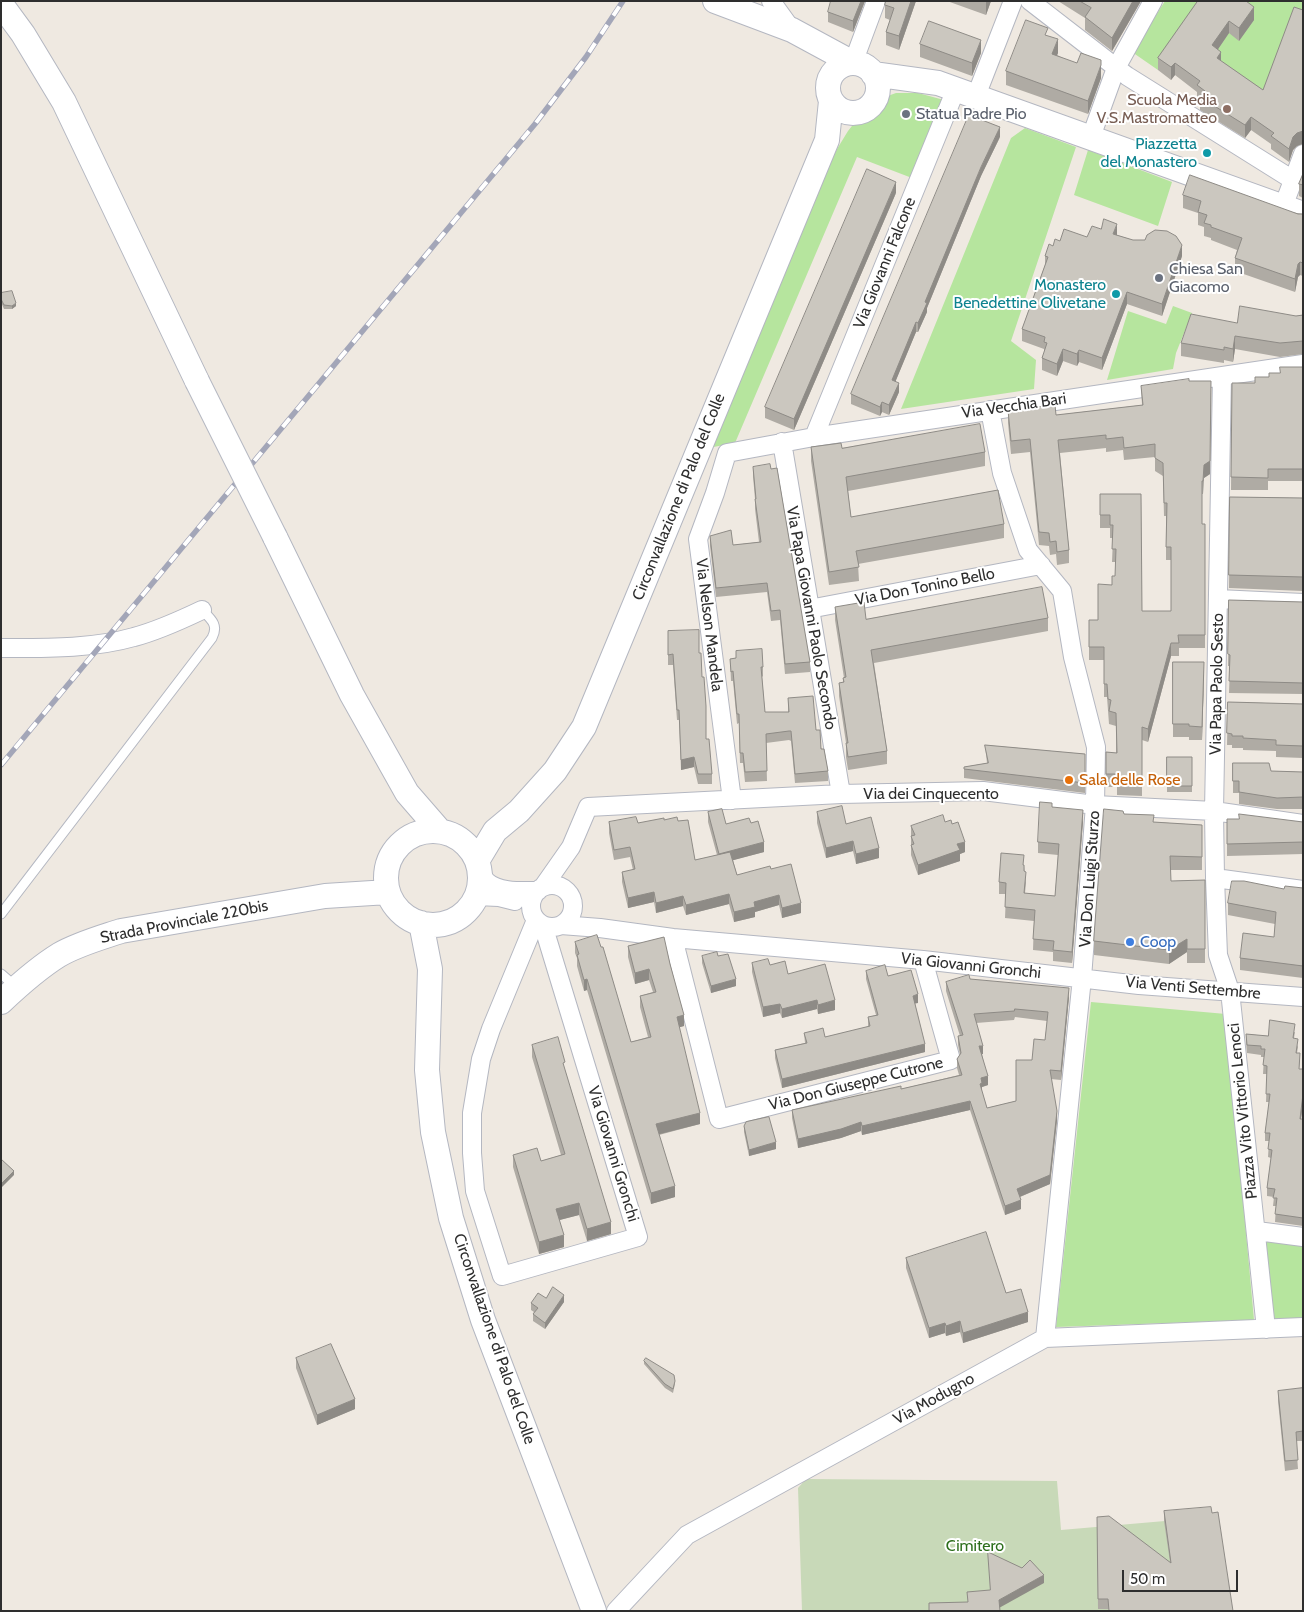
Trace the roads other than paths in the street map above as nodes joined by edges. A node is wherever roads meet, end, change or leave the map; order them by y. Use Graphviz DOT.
graph roads {
  1 [pos="715,1"];
  2 [pos="771,1"];
  3 [pos="876,1"];
  4 [pos="1013,1"];
  5 [pos="1030,1"];
  6 [pos="1153,1"];
  7 [pos="1,4"];
  8 [pos="792,30"];
  9 [pos="852,63"];
  10 [pos="1116,68"];
  11 [pos="875,83"];
  12 [pos="957,89"];
  13 [pos="830,90"];
  14 [pos="852,113"];
  15 [pos="1091,137"];
  16 [pos="827,140"];
  17 [pos="1303,154"];
  18 [pos="1293,180"];
  19 [pos="1293,211"];
  20 [pos="1303,364"];
  21 [pos="1222,376"];
  22 [pos="990,410"];
  23 [pos="814,437"];
  24 [pos="782,442"];
  25 [pos="727,453"];
  26 [pos="1220,500"];
  27 [pos="1238,500"];
  28 [pos="1041,565"];
  29 [pos="1218,599"];
  30 [pos="1303,603"];
  31 [pos="809,609"];
  32 [pos="202,610"];
  33 [pos="1,648"];
  34 [pos="1216,702"];
  35 [pos="1236,703"];
  36 [pos="408,793"];
  37 [pos="841,794"];
  38 [pos="732,800"];
  39 [pos="1095,805"];
  40 [pos="1214,811"];
  41 [pos="1303,824"];
  42 [pos="495,831"];
  43 [pos="448,834"];
  44 [pos="409,837"];
  45 [pos="571,847"];
  46 [pos="478,866"];
  47 [pos="387,868"];
  48 [pos="1215,878"];
  49 [pos="540,889"];
  50 [pos="1303,890"];
  51 [pos="388,892"];
  52 [pos="325,896"];
  53 [pos="476,896"];
  54 [pos="571,899"];
  55 [pos="1,914"];
  56 [pos="537,918"];
  57 [pos="450,921"];
  58 [pos="421,923"];
  59 [pos="561,925"];
  60 [pos="600,928"];
  61 [pos="673,938"];
  62 [pos="923,960"];
  63 [pos="430,968"];
  64 [pos="1082,978"];
  65 [pos="6,988"];
  66 [pos="1230,991"];
  67 [pos="1303,997"];
  68 [pos="1256,1231"];
  69 [pos="1303,1237"];
  70 [pos="1303,1327"];
  71 [pos="1266,1329"];
  72 [pos="1045,1338"];
  73 [pos="594,1611"];
  74 [pos="616,1611"];
  1 -- 8 [label="street"];
  2 -- 8 [label="street"];
  3 -- 9 [label="street"];
  4 -- 12 [label="street, Via Giovanni Falcone"];
  5 -- 10 [label="street"];
  6 -- 10 [label="street"];
  7 -- 36 [label="street, bridge"];
  8 -- 9 [label="street"];
  8 -- 13 [label="street"];
  9 -- 11 [label="street"];
  9 -- 13 [label="street"];
  10 -- 15 [label="street"];
  10 -- 18 [label="street"];
  11 -- 12 [label="street"];
  11 -- 14 [label="street"];
  12 -- 15 [label="street"];
  12 -- 23 [label="street, Via Giovanni Falcone"];
  13 -- 14 [label="street"];
  13 -- 16 [label="street"];
  14 -- 16 [label="street"];
  15 -- 19 [label="street"];
  16 -- 42 [label="street, Circonvallazione di Palo del Colle"];
  17 -- 18 [label="street"];
  18 -- 19 [label="street"];
  20 -- 21 [label="street, Via Vecchia Bari"];
  21 -- 22 [label="street, Via Vecchia Bari"];
  21 -- 26 [label="street, Via Papa Paolo Sesto"];
  22 -- 23 [label="street, Via Vecchia Bari"];
  22 -- 28 [label="street, Via Don Luigi Sturzo"];
  23 -- 24 [label="street, Via Vecchia Bari"];
  24 -- 25 [label="street, Via Vecchia Bari"];
  24 -- 31 [label="street, Via Papa Giovanni Paolo Secondo"];
  25 -- 38 [label="street, Via Nelson Mandela"];
  26 -- 27 [label="street"];
  26 -- 29 [label="street, Via Papa Paolo Sesto"];
  28 -- 31 [label="street, Via Don Tonino Bello"];
  28 -- 39 [label="street, Via Don Luigi Sturzo"];
  29 -- 30 [label="street"];
  29 -- 34 [label="street, Via Papa Paolo Sesto"];
  31 -- 37 [label="street, Via Papa Giovanni Paolo Secondo"];
  32 -- 33 [label="street"];
  32 -- 55 [label="lane"];
  34 -- 35 [label="street"];
  34 -- 40 [label="street, Via Papa Paolo Sesto"];
  36 -- 43 [label="street"];
  36 -- 44 [label="street"];
  37 -- 38 [label="street, Via dei Cinquecento"];
  37 -- 39 [label="street, Via dei Cinquecento"];
  38 -- 45 [label="street, Via dei Cinquecento"];
  39 -- 40 [label="street, Via dei Cinquecento"];
  39 -- 64 [label="street, Via Don Luigi Sturzo"];
  40 -- 41 [label="street, Via dei Cinquecento"];
  40 -- 48 [label="street, Via Papa Paolo Sesto"];
  42 -- 43 [label="street"];
  42 -- 46 [label="street"];
  43 -- 44 [label="street"];
  43 -- 46 [label="street"];
  44 -- 47 [label="street"];
  45 -- 49 [label="street, Via Giovanni Gronchi"];
  45 -- 54 [label="street"];
  46 -- 49 [label="street"];
  46 -- 53 [label="street"];
  47 -- 51 [label="street"];
  47 -- 52 [label="street"];
  48 -- 50 [label="street"];
  48 -- 66 [label="street, Via Papa Paolo Sesto"];
  49 -- 54 [label="street"];
  49 -- 56 [label="street, Via Giovanni Gronchi"];
  51 -- 52 [label="street"];
  51 -- 58 [label="street"];
  52 -- 65 [label="street, Strada Provinciale 220bis"];
  53 -- 56 [label="street"];
  53 -- 57 [label="street"];
  54 -- 59 [label="street"];
  54 -- 60 [label="street"];
  56 -- 56 [label="street, Via Giovanni Gronchi"];
  56 -- 59 [label="street, Via Giovanni Gronchi"];
  57 -- 58 [label="street"];
  57 -- 63 [label="street"];
  58 -- 63 [label="street"];
  59 -- 60 [label="street, Via Giovanni Gronchi"];
  60 -- 61 [label="street, Via Giovanni Gronchi"];
  61 -- 62 [label="street, Via Giovanni Gronchi"];
  61 -- 62 [label="street, Via Don Giuseppe Cutrone"];
  62 -- 64 [label="street, Via Giovanni Gronchi"];
  63 -- 73 [label="street, Circonvallazione di Palo del Colle"];
  64 -- 66 [label="street, Via Venti Settembre"];
  64 -- 72 [label="street, Via Don Luigi Sturzo"];
  66 -- 67 [label="street, Via Venti Settembre"];
  66 -- 68 [label="street, Piazza Vito Vittorio Lenoci"];
  68 -- 69 [label="street"];
  68 -- 71 [label="street, Piazza Vito Vittorio Lenoci"];
  70 -- 71 [label="street, Via Modugno"];
  71 -- 72 [label="street, Via Modugno"];
  72 -- 74 [label="street, Via Modugno"];
}
